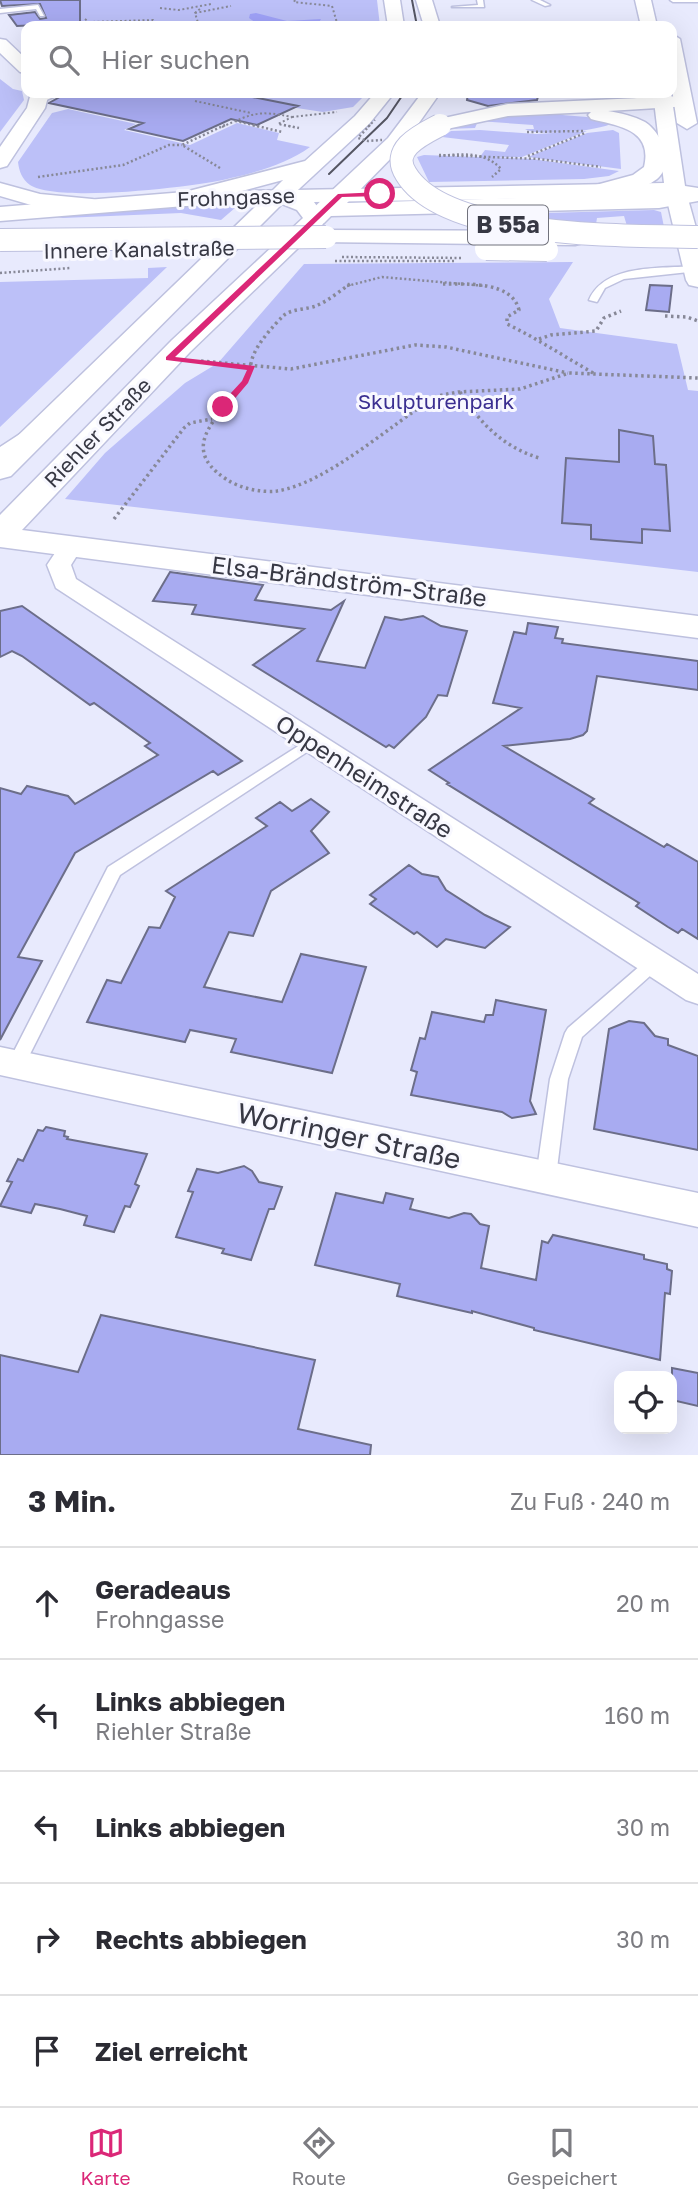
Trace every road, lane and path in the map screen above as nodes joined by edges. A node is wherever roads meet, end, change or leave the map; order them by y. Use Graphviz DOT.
graph roads {
  1 [pos="295,0"];
  2 [pos="392,0"];
  3 [pos="424,0"];
  4 [pos="480,0"];
  5 [pos="535,0"];
  6 [pos="643,0"];
  7 [pos="698,0"];
  8 [pos="210,2"];
  9 [pos="547,5"];
  10 [pos="669,5"];
  11 [pos="230,6"];
  12 [pos="456,7"];
  13 [pos="160,8"];
  14 [pos="0,11"];
  15 [pos="195,13"];
  16 [pos="42,15"];
  17 [pos="85,19"];
  18 [pos="88,21"];
  19 [pos="121,21"];
  20 [pos="154,21"];
  21 [pos="197,21"];
  22 [pos="336,21"];
  23 [pos="395,21"];
  24 [pos="430,21"];
  25 [pos="648,21"];
  26 [pos="4,52"];
  27 [pos="21,64"];
  28 [pos="677,68"];
  29 [pos="38,98"];
  30 [pos="381,98"];
  31 [pos="427,98"];
  32 [pos="645,98"];
  33 [pos="662,98"];
  34 [pos="217,99"];
  35 [pos="195,101"];
  36 [pos="683,102"];
  37 [pos="206,104"];
  38 [pos="616,105"];
  39 [pos="578,107"];
  40 [pos="532,108"];
  41 [pos="345,112"];
  42 [pos="252,113"];
  43 [pos="292,117"];
  44 [pos="374,120"];
  45 [pos="234,121"];
  46 [pos="667,126"];
  47 [pos="299,128"];
  48 [pos="590,131"];
  49 [pos="282,132"];
  50 [pos="690,139"];
  51 [pos="368,141"];
  52 [pos="183,145"];
  53 [pos="386,150"];
  54 [pos="434,157"];
  55 [pos="524,158"];
  56 [pos="0,162"];
  57 [pos="312,164"];
  58 [pos="604,167"];
  59 [pos="228,172"];
  60 [pos="361,177"];
  61 [pos="492,177"];
  62 [pos="30,178"];
  63 [pos="0,190"];
  64 [pos="604,190"];
  65 [pos="402,194"];
  66 [pos="687,194"];
  67 [pos="277,197"];
  68 [pos="185,199"];
  69 [pos="92,206"];
  70 [pos="3,209"];
  71 [pos="254,219"];
  72 [pos="323,229"];
  73 [pos="233,238"];
  74 [pos="698,238"];
  75 [pos="0,240"];
  76 [pos="0,252"];
  77 [pos="63,265"];
  78 [pos="697,267"];
  79 [pos="0,273"];
  80 [pos="594,300"];
  81 [pos="621,311"];
  82 [pos="664,316"];
  83 [pos="698,321"];
  84 [pos="538,339"];
  85 [pos="169,358"];
  86 [pos="252,368"];
  87 [pos="569,373"];
  88 [pos="594,374"];
  89 [pos="698,378"];
  90 [pos="460,391"];
  91 [pos="212,419"];
  92 [pos="30,440"];
  93 [pos="540,458"];
  94 [pos="0,461"];
  95 [pos="0,470"];
  96 [pos="114,519"];
  97 [pos="4,526"];
  98 [pos="71,546"];
  99 [pos="698,601"];
  100 [pos="698,627"];
  101 [pos="311,743"];
  102 [pos="654,963"];
  103 [pos="698,991"];
  104 [pos="8,1063"];
  105 [pos="546,1177"];
  106 [pos="698,1210"];
  1 -- 22 [label="path"];
  2 -- 23 [label="main road"];
  3 -- 24 [label="main road"];
  4 -- 12 [label="lane"];
  5 -- 9 [label="lane"];
  6 -- 25 [label="main road"];
  7 -- 10 [label="lane"];
  8 -- 13 [label="path"];
  8 -- 15 [label="path"];
  11 -- 15 [label="path"];
  14 -- 16 [label="lane"];
  15 -- 21 [label="path"];
  17 -- 18 [label="path"];
  19 -- 20 [label="path"];
  26 -- 27 [label="main road"];
  28 -- 36 [label="main road"];
  29 -- 56 [label="main road"];
  30 -- 57 [label="main road, Riehler Straße"];
  31 -- 53 [label="main road, Riehler Straße"];
  32 -- 38 [label="lane"];
  33 -- 36 [label="main road"];
  33 -- 38 [label="main road"];
  33 -- 46 [label="main road"];
  34 -- 37 [label="path"];
  35 -- 37 [label="path"];
  36 -- 50 [label="main road"];
  37 -- 42 [label="path"];
  38 -- 39 [label="main road"];
  39 -- 40 [label="main road, B 55a"];
  39 -- 46 [label="main road, B 55a"];
  40 -- 64 [label="main road"];
  40 -- 74 [label="main road, B 55a, bridge"];
  41 -- 43 [label="path"];
  42 -- 43 [label="path"];
  42 -- 45 [label="path"];
  43 -- 47 [label="path"];
  44 -- 51 [label="path, bridge"];
  45 -- 49 [label="path"];
  45 -- 52 [label="path"];
  46 -- 66 [label="main road"];
  48 -- 55 [label="path"];
  52 -- 59 [label="path"];
  52 -- 62 [label="path"];
  53 -- 55 [label="path"];
  53 -- 60 [label="main road, Riehler Straße"];
  54 -- 61 [label="path, bridge"];
  55 -- 58 [label="path"];
  57 -- 60 [label="main road"];
  57 -- 67 [label="main road, Riehler Straße"];
  57 -- 68 [label="main road"];
  60 -- 65 [label="main road"];
  60 -- 72 [label="main road, Riehler Straße"];
  63 -- 69 [label="main road"];
  64 -- 65 [label="main road, Frohngasse"];
  64 -- 66 [label="main road, Frohngasse"];
  65 -- 72 [label="main road, Frohngasse"];
  66 -- 72 [label="main road, Frohngasse"];
  66 -- 78 [label="main road"];
  67 -- 68 [label="main road, Frohngasse"];
  67 -- 71 [label="main road, Riehler Straße"];
  67 -- 72 [label="main road"];
  67 -- 72 [label="main road, Frohngasse"];
  68 -- 69 [label="main road, Frohngasse"];
  69 -- 70 [label="main road"];
  70 -- 73 [label="main road"];
  71 -- 72 [label="main road"];
  71 -- 73 [label="main road, Riehler Straße"];
  72 -- 72 [label="path, bridge"];
  72 -- 74 [label="main road, B 55a, bridge"];
  72 -- 75 [label="main road, Innere Kanalstraße / B 55a, bridge"];
  72 -- 76 [label="main road, Innere Kanalstraße / B 55a"];
  72 -- 77 [label="main road, B 55a"];
  72 -- 78 [label="main road, Innere Kanalstraße / B 55a, bridge"];
  72 -- 85 [label="main road, Riehler Straße"];
  73 -- 92 [label="main road, Riehler Straße"];
  77 -- 79 [label="path, bridge"];
  78 -- 80 [label="lane"];
  81 -- 84 [label="path"];
  82 -- 83 [label="path"];
  84 -- 86 [label="path"];
  84 -- 88 [label="path"];
  85 -- 86 [label="path"];
  85 -- 97 [label="main road, Riehler Straße"];
  86 -- 87 [label="path"];
  86 -- 91 [label="path"];
  87 -- 88 [label="path"];
  87 -- 90 [label="path"];
  88 -- 89 [label="path"];
  90 -- 91 [label="path"];
  90 -- 93 [label="path"];
  91 -- 96 [label="path"];
  92 -- 94 [label="main road"];
  92 -- 95 [label="main road, Riehler Straße"];
  97 -- 98 [label="main road, Elsa-Brändström-Straße"];
  97 -- 99 [label="main road, Elsa-Brändström-Straße"];
  98 -- 100 [label="main road, Elsa-Brändström-Straße"];
  98 -- 101 [label="street, Oppenheimstraße"];
  101 -- 102 [label="street, Oppenheimstraße"];
  101 -- 104 [label="lane"];
  102 -- 103 [label="street, Oppenheimstraße"];
  102 -- 105 [label="lane"];
  104 -- 105 [label="street, Worringer Straße"];
  105 -- 106 [label="street, Worringer Straße"];
}
